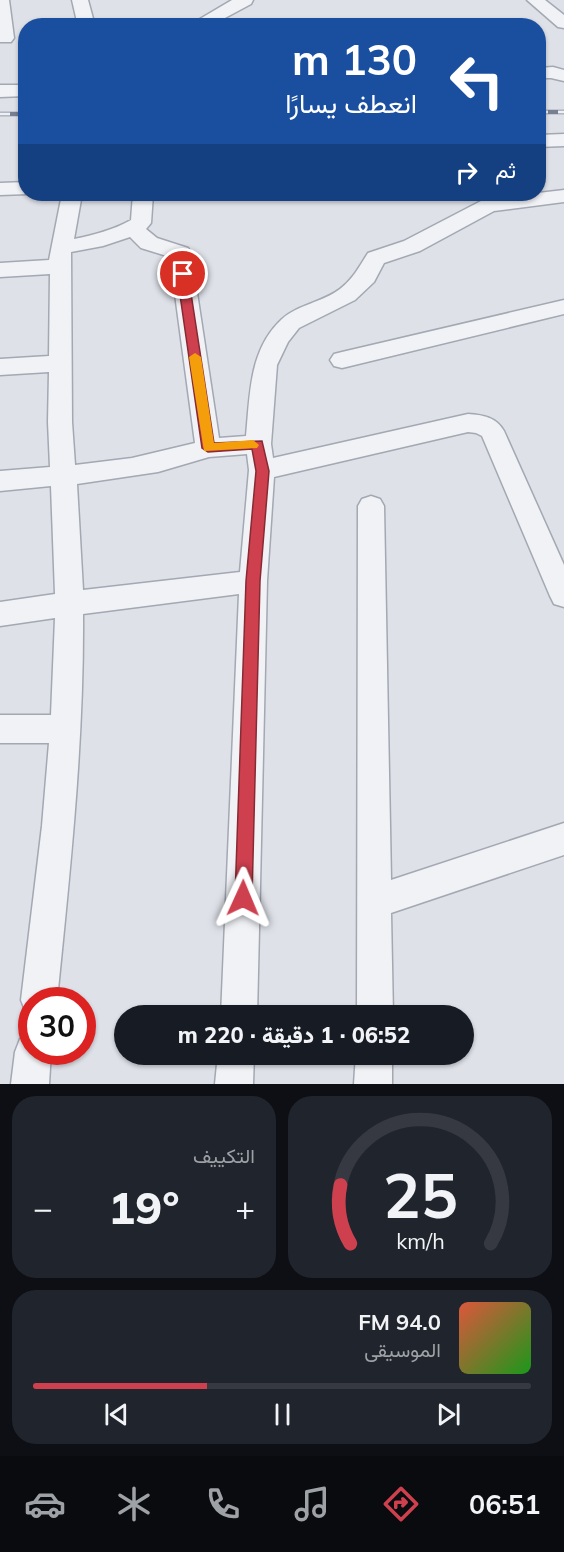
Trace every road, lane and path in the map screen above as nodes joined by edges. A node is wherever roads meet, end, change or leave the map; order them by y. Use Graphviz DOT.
graph roads {
  1 [pos="1,0"];
  2 [pos="80,0"];
  3 [pos="245,0"];
  4 [pos="535,0"];
  5 [pos="85,18"];
  6 [pos="211,18"];
  7 [pos="564,22"];
  8 [pos="2,38"];
  9 [pos="18,38"];
  10 [pos="546,72"];
  11 [pos="564,76"];
  12 [pos="18,90"];
  13 [pos="0,91"];
  14 [pos="564,140"];
  15 [pos="546,141"];
  16 [pos="18,188"];
  17 [pos="0,189"];
  18 [pos="564,196"];
  19 [pos="546,197"];
  20 [pos="71,201"];
  21 [pos="143,201"];
  22 [pos="490,201"];
  23 [pos="133,228"];
  24 [pos="61,257"];
  25 [pos="0,270"];
  26 [pos="564,307"];
  27 [pos="342,360"];
  28 [pos="61,363"];
  29 [pos="0,367"];
  30 [pos="208,448"];
  31 [pos="260,457"];
  32 [pos="63,474"];
  33 [pos="0,480"];
  34 [pos="371,506"];
  35 [pos="253,581"];
  36 [pos="564,596"];
  37 [pos="69,605"];
  38 [pos="0,614"];
  39 [pos="0,729"];
  40 [pos="66,729"];
  41 [pos="564,840"];
  42 [pos="374,902"];
  43 [pos="40,987"];
  44 [pos="238,1005"];
  45 [pos="375,1005"];
  46 [pos="32,1065"];
  47 [pos="235,1065"];
  48 [pos="374,1065"];
  49 [pos="30,1084"];
  50 [pos="234,1084"];
  51 [pos="373,1084"];
  1 -- 8 [label="street"];
  2 -- 5 [label="street"];
  3 -- 6 [label="street"];
  4 -- 7 [label="street"];
  8 -- 9 [label="street"];
  10 -- 11 [label="street"];
  12 -- 13 [label="street"];
  14 -- 15 [label="street"];
  16 -- 17 [label="street"];
  18 -- 19 [label="street"];
  20 -- 24 [label="street"];
  21 -- 23 [label="street"];
  22 -- 31 [label="street"];
  23 -- 24 [label="street"];
  23 -- 30 [label="street"];
  24 -- 25 [label="street"];
  24 -- 28 [label="street"];
  26 -- 27 [label="street"];
  28 -- 29 [label="street"];
  28 -- 32 [label="street"];
  30 -- 31 [label="street"];
  30 -- 32 [label="street"];
  31 -- 35 [label="street"];
  31 -- 36 [label="street"];
  32 -- 33 [label="street"];
  32 -- 37 [label="street"];
  34 -- 42 [label="street"];
  35 -- 37 [label="street"];
  35 -- 44 [label="street"];
  37 -- 38 [label="street"];
  37 -- 40 [label="street"];
  39 -- 40 [label="street"];
  40 -- 43 [label="street"];
  41 -- 42 [label="street"];
  42 -- 45 [label="street"];
  46 -- 49 [label="street"];
  47 -- 50 [label="street"];
  48 -- 51 [label="street"];
}
